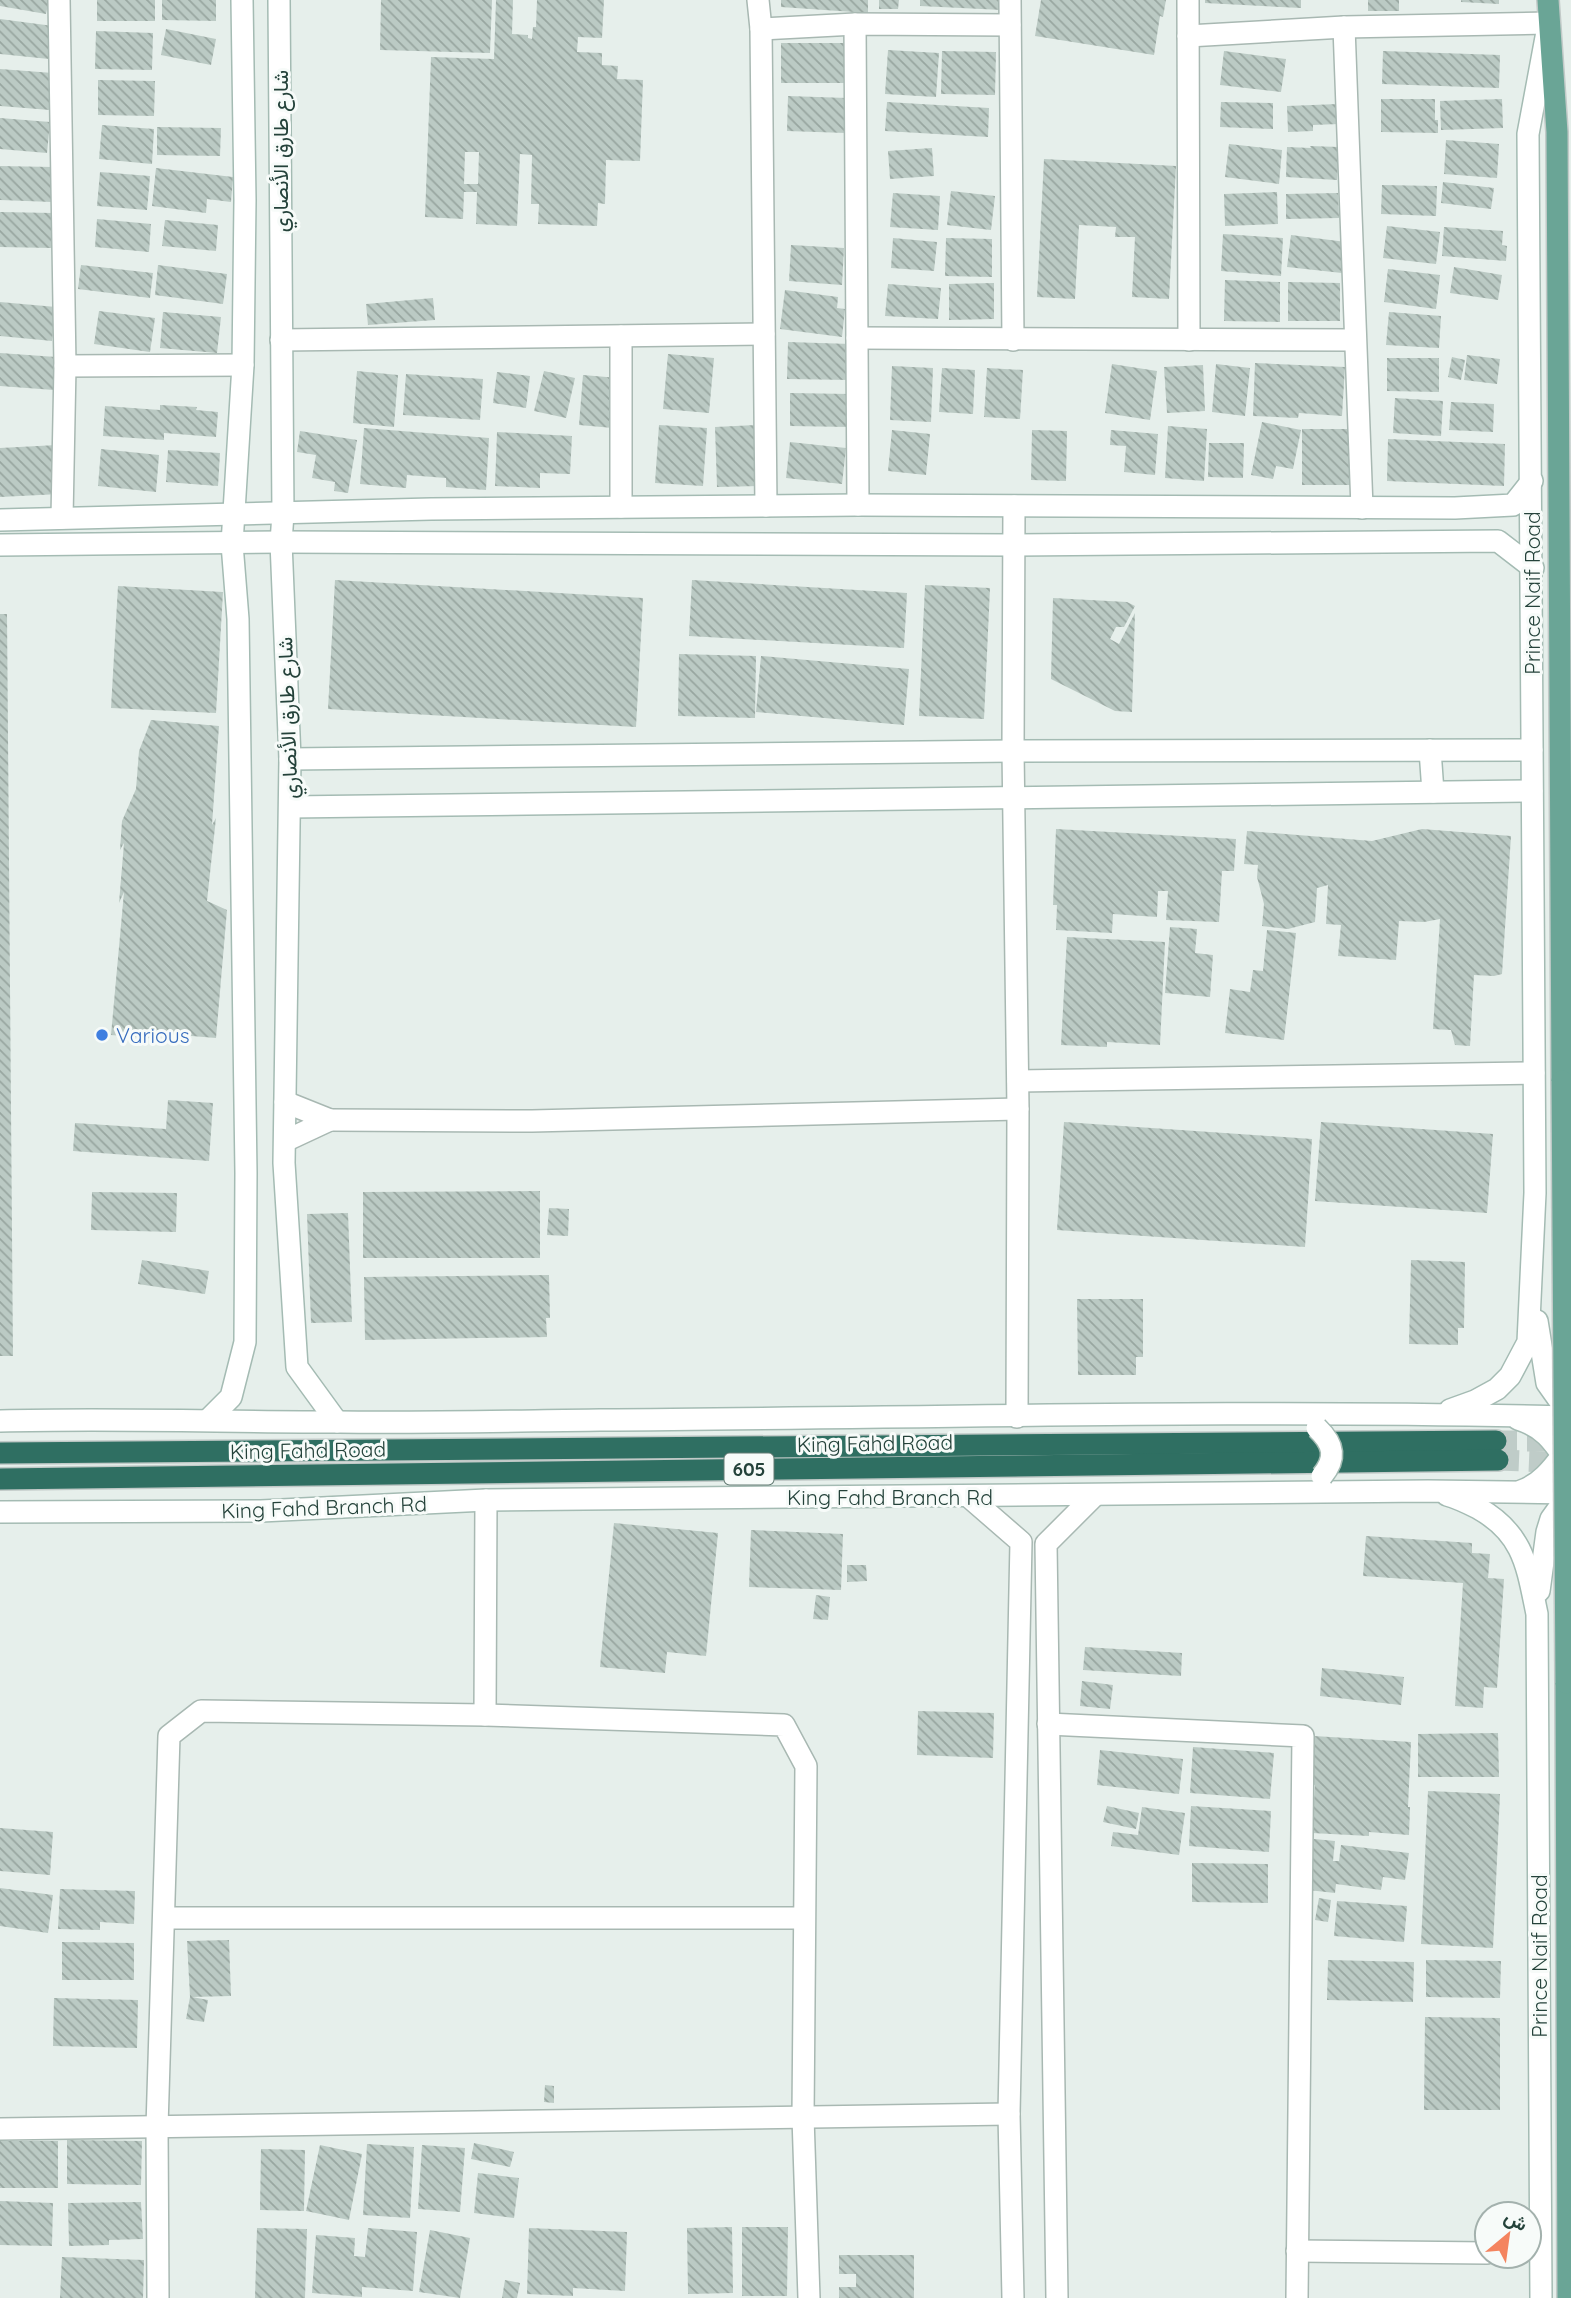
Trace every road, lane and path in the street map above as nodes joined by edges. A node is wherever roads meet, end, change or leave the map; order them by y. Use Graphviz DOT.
graph roads {
  1 [pos="59,0"];
  2 [pos="242,0"];
  3 [pos="279,0"];
  4 [pos="758,0"];
  5 [pos="1010,0"];
  6 [pos="1188,0"];
  7 [pos="1548,0"];
  8 [pos="1548,23"];
  9 [pos="855,24"];
  10 [pos="1010,25"];
  11 [pos="1344,27"];
  12 [pos="761,29"];
  13 [pos="1188,36"];
  14 [pos="764,334"];
  15 [pos="621,336"];
  16 [pos="857,338"];
  17 [pos="281,340"];
  18 [pos="1013,340"];
  19 [pos="1189,340"];
  20 [pos="1355,340"];
  21 [pos="243,365"];
  22 [pos="65,366"];
  23 [pos="1532,481"];
  24 [pos="858,505"];
  25 [pos="766,506"];
  26 [pos="1014,506"];
  27 [pos="621,507"];
  28 [pos="1362,508"];
  29 [pos="233,514"];
  30 [pos="283,514"];
  31 [pos="62,518"];
  32 [pos="0,520"];
  33 [pos="281,542"];
  34 [pos="232,544"];
  35 [pos="0,545"];
  36 [pos="1015,545"];
  37 [pos="1533,568"];
  38 [pos="1430,750"];
  39 [pos="1532,750"];
  40 [pos="1013,751"];
  41 [pos="290,759"];
  42 [pos="1532,791"];
  43 [pos="1433,792"];
  44 [pos="1015,799"];
  45 [pos="290,807"];
  46 [pos="1534,1073"];
  47 [pos="1018,1081"];
  48 [pos="285,1102"];
  49 [pos="1018,1108"];
  50 [pos="330,1120"];
  51 [pos="285,1141"];
  52 [pos="1535,1165"];
  53 [pos="1571,1193"];
  54 [pos="1532,1281"];
  55 [pos="1295,1413"];
  56 [pos="1438,1414"];
  57 [pos="1508,1415"];
  58 [pos="1017,1417"];
  59 [pos="1571,1417"];
  60 [pos="208,1420"];
  61 [pos="0,1421"];
  62 [pos="337,1422"];
  63 [pos="0,1453"];
  64 [pos="1568,1456"];
  65 [pos="0,1479"];
  66 [pos="1428,1491"];
  67 [pos="1516,1492"];
  68 [pos="1571,1492"];
  69 [pos="1298,1493"];
  70 [pos="968,1496"];
  71 [pos="1094,1496"];
  72 [pos="486,1500"];
  73 [pos="0,1511"];
  74 [pos="1571,1608"];
  75 [pos="1537,1614"];
  76 [pos="1539,1645"];
  77 [pos="485,1715"];
  78 [pos="1048,1724"];
  79 [pos="804,1918"];
  80 [pos="164,1919"];
  81 [pos="1009,2115"];
  82 [pos="803,2117"];
  83 [pos="158,2127"];
  84 [pos="0,2129"];
  85 [pos="1535,2200"];
  86 [pos="1297,2251"];
  87 [pos="1473,2253"];
  88 [pos="1537,2270"];
  89 [pos="158,2298"];
  90 [pos="809,2298"];
  91 [pos="1013,2298"];
  92 [pos="1057,2298"];
  93 [pos="1297,2298"];
  94 [pos="1541,2298"];
  95 [pos="1568,2298"];
  1 -- 22 [label="street"];
  2 -- 21 [label="street"];
  3 -- 17 [label="street, شارع طارق الأنصاري"];
  4 -- 12 [label="street"];
  5 -- 10 [label="street"];
  6 -- 13 [label="street"];
  7 -- 8 [label="main road, Prince Naif Road"];
  8 -- 11 [label="street"];
  8 -- 23 [label="street, Prince Naif Road"];
  8 -- 95 [label="main road, Prince Naif Road, bridge"];
  9 -- 10 [label="street"];
  9 -- 12 [label="street"];
  9 -- 16 [label="street"];
  10 -- 18 [label="street"];
  11 -- 13 [label="street"];
  11 -- 20 [label="street"];
  12 -- 14 [label="street"];
  13 -- 19 [label="street"];
  14 -- 15 [label="street"];
  14 -- 25 [label="street"];
  15 -- 17 [label="street"];
  15 -- 27 [label="street"];
  16 -- 18 [label="street"];
  16 -- 24 [label="street"];
  17 -- 30 [label="street, شارع طارق الأنصاري"];
  18 -- 19 [label="street"];
  19 -- 20 [label="street"];
  20 -- 28 [label="street"];
  21 -- 22 [label="street"];
  21 -- 29 [label="street"];
  22 -- 31 [label="street"];
  23 -- 28 [label="street"];
  23 -- 37 [label="street, Prince Naif Road"];
  24 -- 25 [label="street"];
  24 -- 26 [label="street"];
  25 -- 27 [label="street"];
  26 -- 28 [label="street"];
  26 -- 36 [label="street"];
  27 -- 30 [label="street"];
  29 -- 30 [label="street"];
  29 -- 31 [label="street"];
  29 -- 34 [label="street"];
  30 -- 33 [label="street, شارع طارق الأنصاري"];
  31 -- 32 [label="street"];
  33 -- 34 [label="street"];
  33 -- 36 [label="street"];
  33 -- 41 [label="street, شارع طارق الأنصاري"];
  34 -- 35 [label="street"];
  34 -- 60 [label="street"];
  36 -- 37 [label="street"];
  36 -- 40 [label="street"];
  37 -- 39 [label="street, Prince Naif Road"];
  38 -- 39 [label="street"];
  38 -- 40 [label="street"];
  38 -- 43 [label="street"];
  39 -- 42 [label="street, Prince Naif Road"];
  40 -- 41 [label="street"];
  40 -- 44 [label="street"];
  41 -- 45 [label="street, شارع طارق الأنصاري"];
  42 -- 43 [label="street"];
  42 -- 46 [label="street, Prince Naif Road"];
  43 -- 44 [label="street"];
  44 -- 45 [label="street"];
  44 -- 47 [label="street"];
  45 -- 48 [label="street, شارع طارق الأنصاري"];
  46 -- 47 [label="street"];
  46 -- 52 [label="street, Prince Naif Road"];
  47 -- 49 [label="street"];
  48 -- 50 [label="street"];
  48 -- 51 [label="street, شارع طارق الأنصاري"];
  49 -- 50 [label="street"];
  49 -- 58 [label="street"];
  50 -- 51 [label="street"];
  51 -- 62 [label="street, شارع طارق الأنصاري"];
  52 -- 53 [label="street"];
  52 -- 54 [label="street, Prince Naif Road"];
  54 -- 56 [label="street"];
  54 -- 59 [label="street"];
  55 -- 56 [label="street"];
  55 -- 58 [label="street"];
  55 -- 69 [label="street, bridge"];
  56 -- 57 [label="street"];
  57 -- 59 [label="street"];
  57 -- 64 [label="street"];
  58 -- 62 [label="street"];
  60 -- 61 [label="street"];
  60 -- 62 [label="street"];
  63 -- 65 [label="highway, King Fahd Road / 605"];
  64 -- 67 [label="street"];
  66 -- 67 [label="street, King Fahd Branch Rd"];
  66 -- 69 [label="street, King Fahd Branch Rd"];
  66 -- 75 [label="street"];
  67 -- 68 [label="street, King Fahd Branch Rd"];
  68 -- 75 [label="street"];
  69 -- 71 [label="street, King Fahd Branch Rd"];
  70 -- 71 [label="street, King Fahd Branch Rd"];
  70 -- 72 [label="street, King Fahd Branch Rd"];
  70 -- 81 [label="street"];
  71 -- 78 [label="street"];
  72 -- 73 [label="street, King Fahd Branch Rd"];
  72 -- 77 [label="street"];
  74 -- 76 [label="street"];
  75 -- 76 [label="street, Prince Naif Road"];
  76 -- 85 [label="street, Prince Naif Road"];
  77 -- 79 [label="street"];
  77 -- 80 [label="street"];
  78 -- 86 [label="street"];
  78 -- 92 [label="street"];
  79 -- 80 [label="street"];
  79 -- 82 [label="street"];
  80 -- 83 [label="street"];
  81 -- 82 [label="street"];
  81 -- 91 [label="street"];
  82 -- 83 [label="street"];
  82 -- 90 [label="street"];
  83 -- 84 [label="street"];
  83 -- 89 [label="street"];
  86 -- 87 [label="street"];
  86 -- 93 [label="street"];
  88 -- 94 [label="street, Prince Naif Road"];
}
